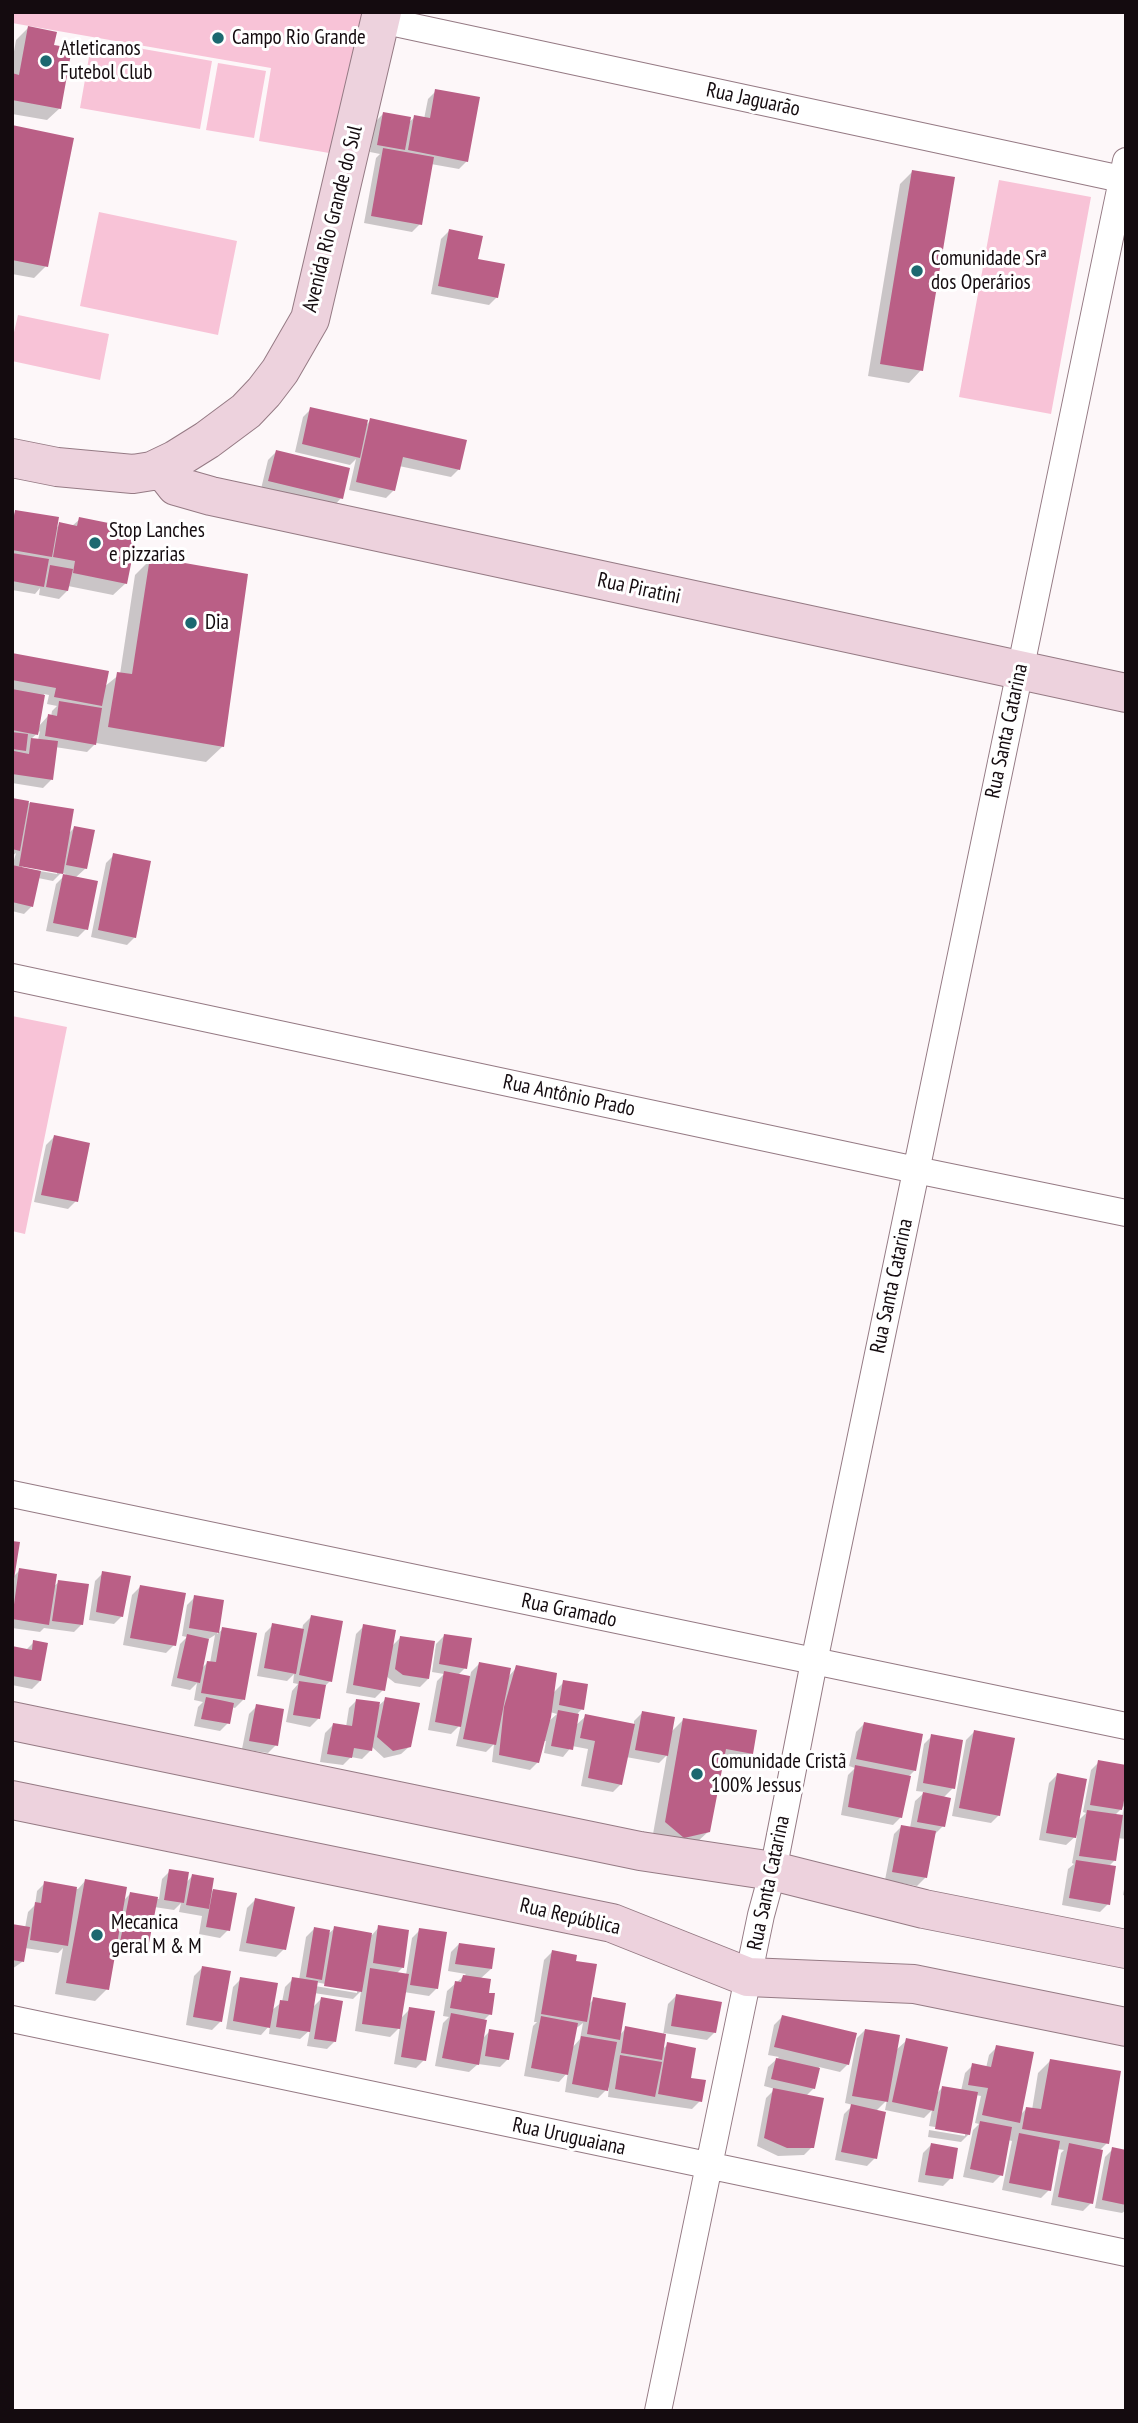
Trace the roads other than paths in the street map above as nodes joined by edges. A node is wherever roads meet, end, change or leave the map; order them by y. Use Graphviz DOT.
graph roads {
  1 [pos="381,16"];
  2 [pos="1125,173"];
  3 [pos="12,458"];
  4 [pos="57,467"];
  5 [pos="161,467"];
  6 [pos="12,468"];
  7 [pos="1020,671"];
  8 [pos="1126,693"];
  9 [pos="12,977"];
  10 [pos="916,1170"];
  11 [pos="1126,1213"];
  12 [pos="12,1494"];
  13 [pos="814,1662"];
  14 [pos="12,1721"];
  15 [pos="1126,1726"];
  16 [pos="12,1800"];
  17 [pos="773,1871"];
  18 [pos="1126,1949"];
  19 [pos="748,1977"];
  20 [pos="12,2019"];
  21 [pos="1126,2027"];
  22 [pos="709,2166"];
  23 [pos="1126,2253"];
  24 [pos="658,2411"];
  1 -- 2 [label="street, Rua Jaguarão"];
  1 -- 5 [label="street, Avenida Rio Grande do Sul"];
  2 -- 7 [label="street, Rua Santa Catarina"];
  3 -- 4 [label="street, Avenida Rio Grande do Sul"];
  4 -- 5 [label="street, Avenida Rio Grande do Sul"];
  4 -- 6 [label="street, Avenida Rio Grande do Sul"];
  5 -- 7 [label="street, Rua Piratini"];
  7 -- 8 [label="street, Rua Piratini"];
  7 -- 10 [label="street, Rua Santa Catarina"];
  9 -- 10 [label="street, Rua Antônio Prado"];
  10 -- 11 [label="street, Rua Antônio Prado"];
  10 -- 13 [label="street, Rua Santa Catarina"];
  12 -- 13 [label="street, Rua Gramado"];
  13 -- 15 [label="street, Rua Gramado"];
  13 -- 17 [label="street, Rua Santa Catarina"];
  14 -- 17 [label="street"];
  16 -- 19 [label="street, Rua República"];
  17 -- 18 [label="street"];
  17 -- 19 [label="street, Rua Santa Catarina"];
  19 -- 21 [label="street, Rua República"];
  19 -- 22 [label="street, Rua Santa Catarina"];
  20 -- 22 [label="street, Rua Uruguaiana"];
  22 -- 23 [label="street, Rua Uruguaiana"];
  22 -- 24 [label="street, Rua Santa Catarina"];
}
